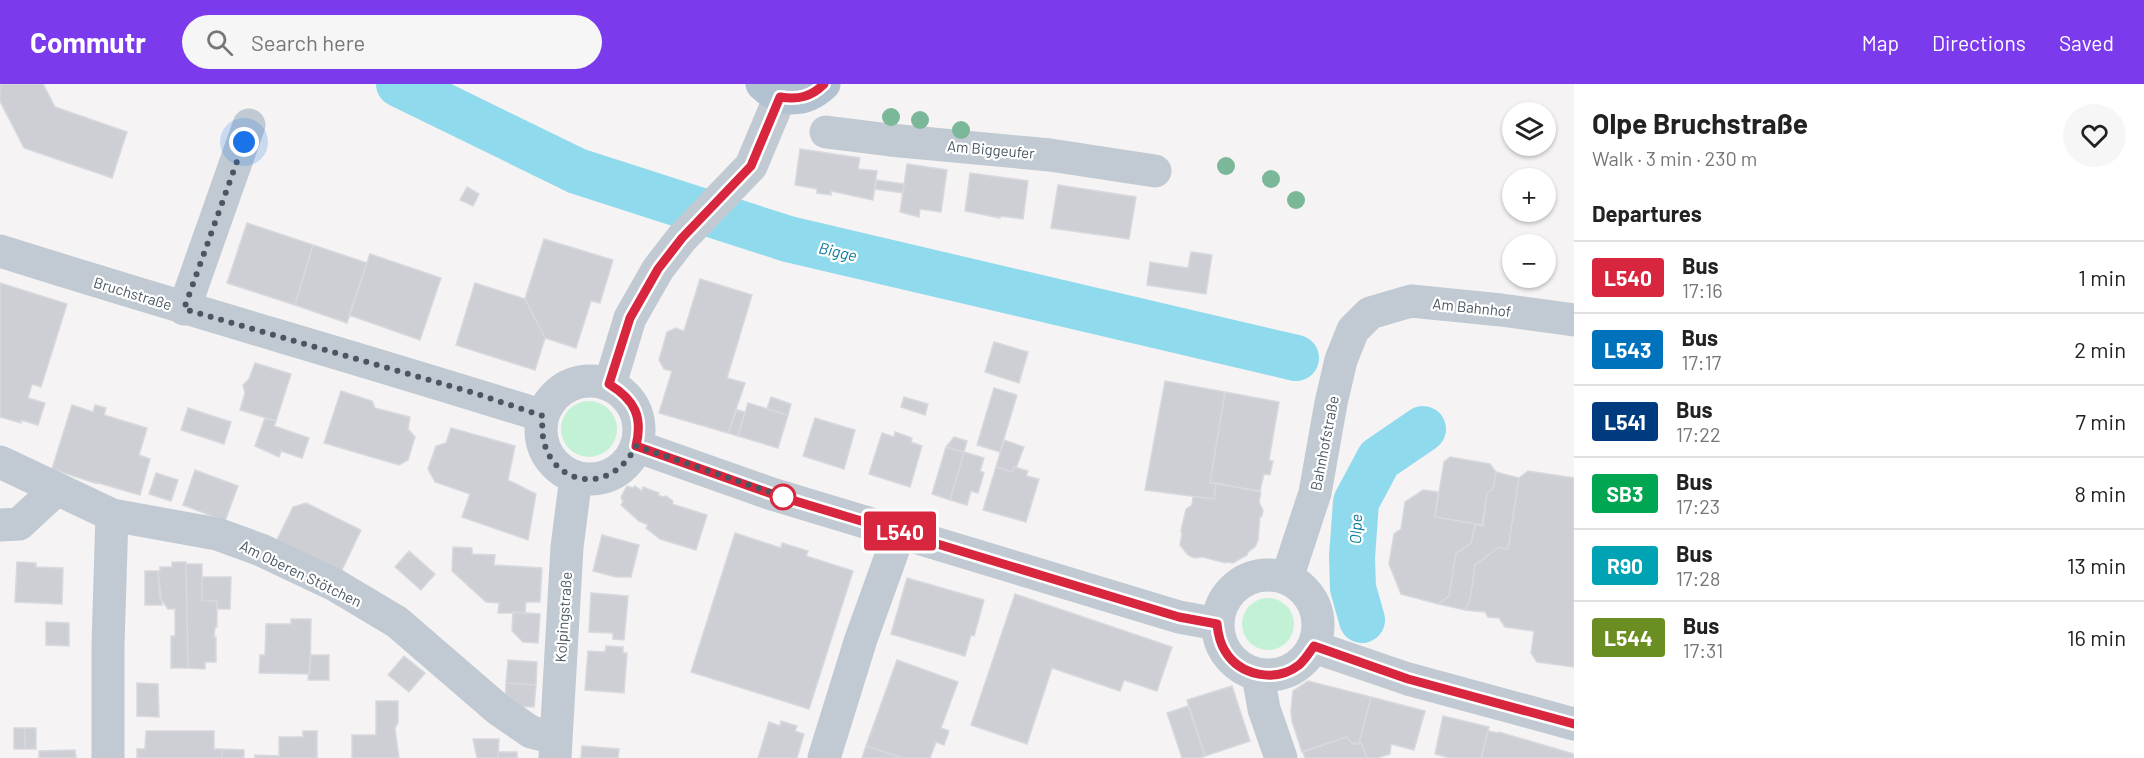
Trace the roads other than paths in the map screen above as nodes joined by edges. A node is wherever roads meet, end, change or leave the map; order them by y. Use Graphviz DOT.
graph roads {
  1 [pos="824,84"];
  2 [pos="771,91"];
  3 [pos="249,125"];
  4 [pos="826,132"];
  5 [pos="1155,171"];
  6 [pos="0,251"];
  7 [pos="184,309"];
  8 [pos="1370,313"];
  9 [pos="1574,320"];
  10 [pos="609,384"];
  11 [pos="543,416"];
  12 [pos="636,446"];
  13 [pos="0,462"];
  14 [pos="576,477"];
  15 [pos="57,489"];
  16 [pos="112,515"];
  17 [pos="0,525"];
  18 [pos="900,531"];
  19 [pos="1287,578"];
  20 [pos="1217,624"];
  21 [pos="1314,646"];
  22 [pos="1258,675"];
  23 [pos="1574,724"];
  24 [pos="555,748"];
  25 [pos="108,758"];
  26 [pos="824,758"];
  27 [pos="1281,758"];
  1 -- 2 [label="main road"];
  2 -- 10 [label="street"];
  3 -- 7 [label="street"];
  4 -- 5 [label="street, Am Biggeufer"];
  6 -- 7 [label="street, Bruchstraße"];
  7 -- 11 [label="street, Bruchstraße"];
  8 -- 9 [label="street, Am Bahnhof"];
  8 -- 19 [label="street, Bahnhofstraße"];
  10 -- 11 [label="street"];
  10 -- 12 [label="street"];
  11 -- 14 [label="street"];
  12 -- 14 [label="street"];
  12 -- 18 [label="street"];
  13 -- 15 [label="street, Am Oberen Stötchen"];
  14 -- 24 [label="street, Kolpingstraße"];
  15 -- 16 [label="street, Am Oberen Stötchen"];
  15 -- 17 [label="street"];
  16 -- 24 [label="street, Am Oberen Stötchen"];
  16 -- 25 [label="street"];
  18 -- 20 [label="street"];
  18 -- 26 [label="street"];
  19 -- 20 [label="street"];
  19 -- 21 [label="street"];
  20 -- 22 [label="street"];
  21 -- 22 [label="street"];
  21 -- 23 [label="street"];
  22 -- 27 [label="street"];
}
